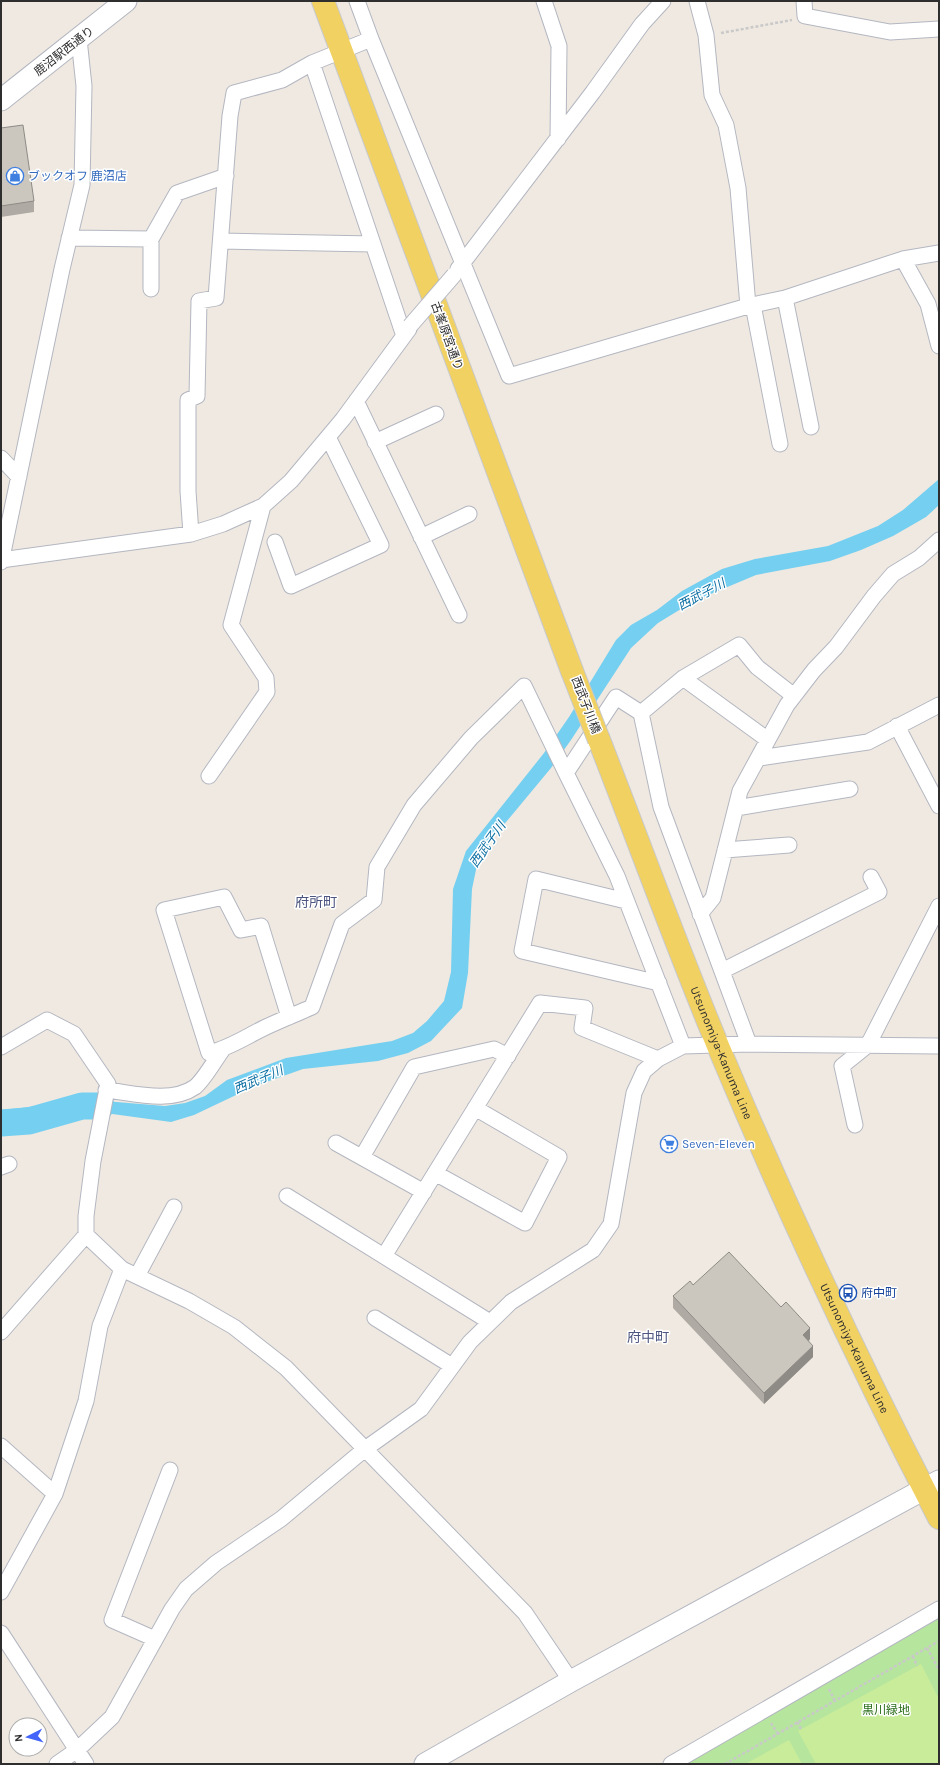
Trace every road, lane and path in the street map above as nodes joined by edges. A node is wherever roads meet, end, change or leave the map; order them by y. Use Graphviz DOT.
graph roads {
  1 [pos="126,1"];
  2 [pos="323,1"];
  3 [pos="357,1"];
  4 [pos="544,1"];
  5 [pos="663,1"];
  6 [pos="696,1"];
  7 [pos="804,8"];
  8 [pos="939,29"];
  9 [pos="706,35"];
  10 [pos="79,39"];
  11 [pos="371,40"];
  12 [pos="341,51"];
  13 [pos="312,63"];
  14 [pos="1,100"];
  15 [pos="558,139"];
  16 [pos="226,176"];
  17 [pos="69,238"];
  18 [pos="151,239"];
  19 [pos="222,241"];
  20 [pos="373,244"];
  21 [pos="939,253"];
  22 [pos="903,258"];
  23 [pos="463,263"];
  24 [pos="151,289"];
  25 [pos="785,298"];
  26 [pos="750,306"];
  27 [pos="936,324"];
  28 [pos="407,331"];
  29 [pos="939,346"];
  30 [pos="356,401"];
  31 [pos="436,414"];
  32 [pos="812,427"];
  33 [pos="328,437"];
  34 [pos="375,442"];
  35 [pos="780,444"];
  36 [pos="1,458"];
  37 [pos="19,477"];
  38 [pos="264,506"];
  39 [pos="469,514"];
  40 [pos="191,534"];
  41 [pos="421,536"];
  42 [pos="939,540"];
  43 [pos="275,542"];
  44 [pos="1,561"];
  45 [pos="459,615"];
  46 [pos="572,671"];
  47 [pos="683,678"];
  48 [pos="794,696"];
  49 [pos="939,705"];
  50 [pos="641,713"];
  51 [pos="897,726"];
  52 [pos="599,740"];
  53 [pos="768,740"];
  54 [pos="759,758"];
  55 [pos="566,772"];
  56 [pos="209,776"];
  57 [pos="850,789"];
  58 [pos="939,806"];
  59 [pos="736,808"];
  60 [pos="789,845"];
  61 [pos="725,850"];
  62 [pos="871,877"];
  63 [pos="626,901"];
  64 [pos="939,906"];
  65 [pos="700,914"];
  66 [pos="722,971"];
  67 [pos="659,983"];
  68 [pos="289,1017"];
  69 [pos="749,1044"];
  70 [pos="868,1045"];
  71 [pos="1,1046"];
  72 [pos="683,1046"];
  73 [pos="718,1046"];
  74 [pos="939,1046"];
  75 [pos="223,1049"];
  76 [pos="508,1056"];
  77 [pos="658,1059"];
  78 [pos="106,1090"];
  79 [pos="475,1108"];
  80 [pos="855,1125"];
  81 [pos="336,1143"];
  82 [pos="362,1157"];
  83 [pos="435,1173"];
  84 [pos="424,1192"];
  85 [pos="287,1196"];
  86 [pos="174,1207"];
  87 [pos="86,1235"];
  88 [pos="384,1256"];
  89 [pos="122,1269"];
  90 [pos="137,1276"];
  91 [pos="375,1318"];
  92 [pos="490,1322"];
  93 [pos="1,1332"];
  94 [pos="452,1366"];
  95 [pos="1,1446"];
  96 [pos="365,1449"];
  97 [pos="170,1470"];
  98 [pos="932,1485"];
  99 [pos="55,1494"];
  100 [pos="939,1518"];
  101 [pos="1,1592"];
  102 [pos="939,1609"];
  103 [pos="1,1633"];
  104 [pos="155,1639"];
  105 [pos="939,1641"];
  106 [pos="927,1648"];
  107 [pos="913,1656"];
  108 [pos="917,1666"];
  109 [pos="939,1670"];
  110 [pos="571,1681"];
  111 [pos="832,1694"];
  112 [pos="835,1701"];
  113 [pos="797,1722"];
  114 [pos="801,1729"];
  115 [pos="776,1730"];
  116 [pos="778,1734"];
  117 [pos="77,1750"];
  118 [pos="57,1764"];
  119 [pos="86,1764"];
  120 [pos="425,1764"];
  121 [pos="671,1764"];
  122 [pos="725,1764"];
  1 -- 10 [label="street, 鹿沼駅西通り"];
  2 -- 12 [label="main road, 古峯原宮通り"];
  3 -- 11 [label="street"];
  4 -- 15 [label="street"];
  5 -- 15 [label="street"];
  6 -- 9 [label="street"];
  7 -- 8 [label="street"];
  7 -- 9 [label="path"];
  9 -- 26 [label="street"];
  10 -- 14 [label="street, 鹿沼駅西通り"];
  10 -- 17 [label="street"];
  11 -- 12 [label="street"];
  11 -- 23 [label="street"];
  12 -- 13 [label="street"];
  12 -- 46 [label="main road, 古峯原宮通り"];
  13 -- 16 [label="street"];
  13 -- 20 [label="street"];
  15 -- 23 [label="street"];
  16 -- 18 [label="street"];
  16 -- 19 [label="street"];
  17 -- 18 [label="street"];
  17 -- 37 [label="street"];
  18 -- 24 [label="street"];
  19 -- 20 [label="street"];
  19 -- 40 [label="street"];
  20 -- 28 [label="street"];
  21 -- 22 [label="street"];
  22 -- 25 [label="street"];
  22 -- 27 [label="street"];
  23 -- 26 [label="street"];
  23 -- 28 [label="street, bridge"];
  25 -- 26 [label="street"];
  25 -- 32 [label="street"];
  26 -- 35 [label="street"];
  27 -- 29 [label="street"];
  28 -- 30 [label="street"];
  30 -- 33 [label="street"];
  30 -- 34 [label="street"];
  31 -- 34 [label="street"];
  33 -- 38 [label="street"];
  33 -- 43 [label="street"];
  34 -- 41 [label="street"];
  36 -- 37 [label="street"];
  37 -- 44 [label="street"];
  38 -- 40 [label="street"];
  38 -- 56 [label="street"];
  39 -- 41 [label="street"];
  40 -- 44 [label="street"];
  41 -- 45 [label="street"];
  42 -- 48 [label="street"];
  46 -- 52 [label="main road, 西武子川橋, bridge"];
  47 -- 48 [label="street"];
  47 -- 50 [label="street"];
  47 -- 53 [label="street"];
  48 -- 53 [label="street"];
  49 -- 51 [label="street"];
  50 -- 55 [label="street"];
  50 -- 65 [label="street"];
  51 -- 54 [label="street"];
  51 -- 58 [label="street"];
  52 -- 73 [label="main road, Utsunomiya-Kanuma Line"];
  53 -- 54 [label="street"];
  54 -- 59 [label="street"];
  55 -- 63 [label="street"];
  55 -- 68 [label="street"];
  57 -- 59 [label="street"];
  59 -- 61 [label="street"];
  60 -- 61 [label="street"];
  61 -- 65 [label="street"];
  62 -- 66 [label="street"];
  63 -- 67 [label="street"];
  63 -- 67 [label="street"];
  64 -- 70 [label="street"];
  65 -- 66 [label="street"];
  66 -- 69 [label="street"];
  67 -- 72 [label="street"];
  68 -- 75 [label="street"];
  68 -- 75 [label="street"];
  69 -- 70 [label="street"];
  69 -- 73 [label="street"];
  70 -- 74 [label="street"];
  70 -- 80 [label="street"];
  71 -- 78 [label="street"];
  72 -- 73 [label="street"];
  72 -- 77 [label="street"];
  73 -- 98 [label="main road, Utsunomiya-Kanuma Line"];
  75 -- 78 [label="street"];
  76 -- 77 [label="street"];
  76 -- 79 [label="street"];
  76 -- 82 [label="street"];
  77 -- 92 [label="street"];
  78 -- 87 [label="street"];
  79 -- 83 [label="street"];
  79 -- 83 [label="street"];
  81 -- 82 [label="street"];
  82 -- 84 [label="street"];
  83 -- 84 [label="street"];
  84 -- 88 [label="street"];
  85 -- 88 [label="street"];
  86 -- 90 [label="street"];
  87 -- 89 [label="street"];
  87 -- 93 [label="street"];
  88 -- 92 [label="street"];
  89 -- 90 [label="street"];
  89 -- 99 [label="street"];
  90 -- 96 [label="street"];
  91 -- 94 [label="street"];
  92 -- 94 [label="street"];
  94 -- 96 [label="street"];
  95 -- 99 [label="street"];
  96 -- 104 [label="street"];
  96 -- 110 [label="street"];
  97 -- 104 [label="street"];
  98 -- 100 [label="main road"];
  98 -- 110 [label="street"];
  99 -- 101 [label="street"];
  102 -- 121 [label="street"];
  103 -- 117 [label="street"];
  104 -- 117 [label="street"];
  105 -- 106 [label="path"];
  106 -- 107 [label="path"];
  106 -- 109 [label="path"];
  107 -- 108 [label="path"];
  107 -- 112 [label="path"];
  110 -- 120 [label="street"];
  111 -- 112 [label="path"];
  112 -- 113 [label="path"];
  113 -- 114 [label="path"];
  113 -- 116 [label="path"];
  115 -- 116 [label="path"];
  116 -- 122 [label="path"];
  117 -- 118 [label="street"];
  117 -- 119 [label="street"];
}
